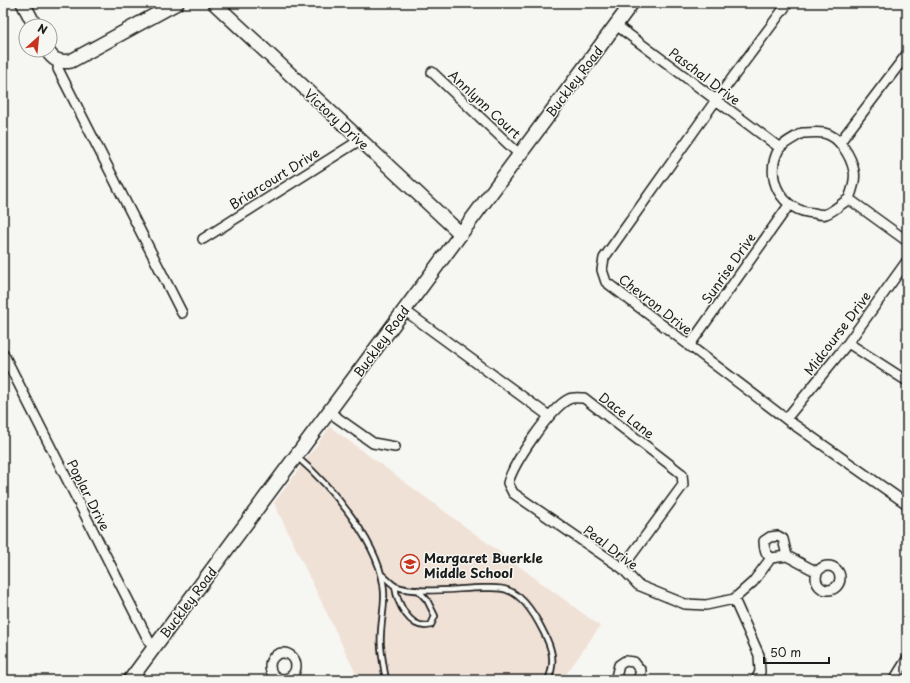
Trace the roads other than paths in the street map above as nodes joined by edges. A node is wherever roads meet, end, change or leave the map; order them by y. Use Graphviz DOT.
graph roads {
  1 [pos="23,3"];
  2 [pos="177,3"];
  3 [pos="214,3"];
  4 [pos="632,3"];
  5 [pos="788,3"];
  6 [pos="30,18"];
  7 [pos="616,25"];
  8 [pos="907,54"];
  9 [pos="54,58"];
  10 [pos="59,61"];
  11 [pos="432,72"];
  12 [pos="716,100"];
  13 [pos="360,140"];
  14 [pos="840,142"];
  15 [pos="780,148"];
  16 [pos="520,155"];
  17 [pos="849,199"];
  18 [pos="789,205"];
  19 [pos="461,234"];
  20 [pos="203,239"];
  21 [pos="907,241"];
  22 [pos="907,262"];
  23 [pos="404,310"];
  24 [pos="182,313"];
  25 [pos="848,343"];
  26 [pos="689,346"];
  27 [pos="3,353"];
  28 [pos="907,381"];
  29 [pos="329,412"];
  30 [pos="549,416"];
  31 [pos="786,419"];
  32 [pos="395,447"];
  33 [pos="296,456"];
  34 [pos="907,504"];
  35 [pos="787,556"];
  36 [pos="771,558"];
  37 [pos="622,568"];
  38 [pos="817,572"];
  39 [pos="381,574"];
  40 [pos="395,586"];
  41 [pos="418,590"];
  42 [pos="734,599"];
  43 [pos="153,649"];
  44 [pos="907,659"];
  45 [pos="130,680"];
  46 [pos="386,680"];
  47 [pos="548,680"];
  48 [pos="619,680"];
  49 [pos="638,680"];
  50 [pos="756,680"];
  51 [pos="894,680"];
  1 -- 6 [label="street"];
  2 -- 10 [label="street"];
  3 -- 13 [label="street, Victory Drive"];
  4 -- 7 [label="street, Buckley Road"];
  5 -- 12 [label="street, Chevron Drive"];
  7 -- 12 [label="street, Paschal Drive"];
  7 -- 16 [label="street, Buckley Road"];
  8 -- 14 [label="street"];
  9 -- 10 [label="street"];
  10 -- 24 [label="street"];
  11 -- 16 [label="street, Annlynn Court"];
  12 -- 15 [label="street, Paschal Drive"];
  12 -- 26 [label="street, Chevron Drive"];
  13 -- 19 [label="street, Victory Drive"];
  13 -- 20 [label="street, Briarcourt Drive"];
  14 -- 15 [label="street"];
  14 -- 17 [label="street"];
  15 -- 18 [label="street"];
  16 -- 19 [label="street, Buckley Road"];
  17 -- 18 [label="street"];
  17 -- 21 [label="street"];
  18 -- 26 [label="street, Sunrise Drive"];
  19 -- 23 [label="street, Buckley Road"];
  22 -- 25 [label="street, Midcourse Drive"];
  23 -- 29 [label="street, Buckley Road"];
  23 -- 30 [label="street"];
  25 -- 28 [label="street"];
  25 -- 31 [label="street, Midcourse Drive"];
  26 -- 31 [label="street, Chevron Drive"];
  27 -- 43 [label="street, Poplar Drive"];
  29 -- 32 [label="street"];
  29 -- 33 [label="street, Buckley Road"];
  30 -- 37 [label="street, Peal Drive"];
  30 -- 37 [label="street, Dace Lane"];
  31 -- 34 [label="street, Chevron Drive"];
  33 -- 39 [label="lane"];
  33 -- 43 [label="street, Buckley Road"];
  35 -- 36 [label="street"];
  35 -- 36 [label="street"];
  35 -- 38 [label="street"];
  36 -- 42 [label="street, Peal Drive"];
  37 -- 42 [label="street, Peal Drive"];
  39 -- 40 [label="lane"];
  39 -- 46 [label="lane"];
  40 -- 41 [label="lane"];
  40 -- 41 [label="lane"];
  41 -- 47 [label="lane"];
  42 -- 50 [label="street"];
  43 -- 45 [label="street, Buckley Road"];
  44 -- 51 [label="street"];
  48 -- 49 [label="street"];
}
